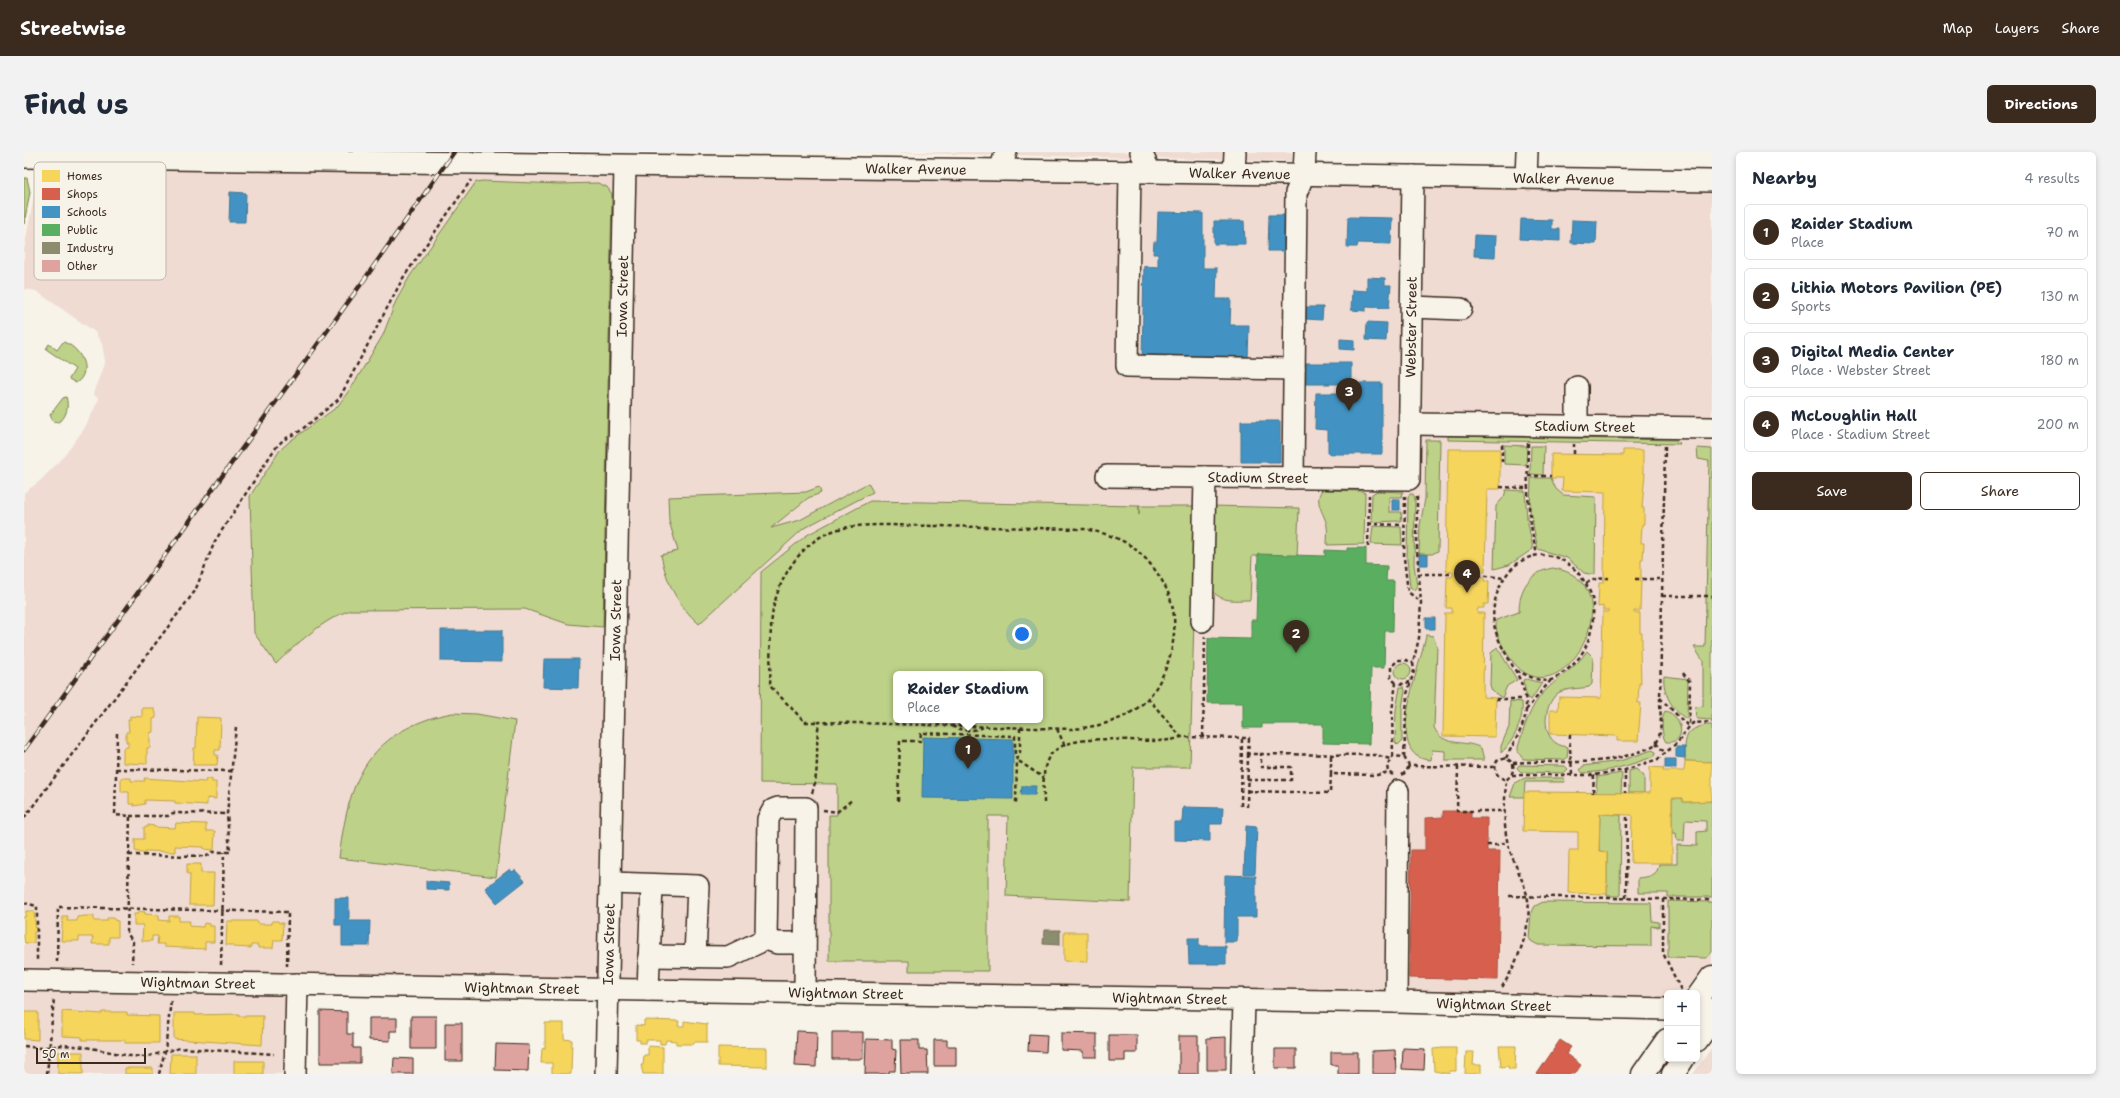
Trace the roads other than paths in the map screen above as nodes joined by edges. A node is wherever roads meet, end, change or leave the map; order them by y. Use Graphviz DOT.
graph roads {
  1 [pos="1141,152"];
  2 [pos="1235,152"];
  3 [pos="1304,152"];
  4 [pos="1527,152"];
  5 [pos="211,156"];
  6 [pos="24,158"];
  7 [pos="1003,161"];
  8 [pos="625,166"];
  9 [pos="1140,172"];
  10 [pos="1234,173"];
  11 [pos="1304,174"];
  12 [pos="1413,176"];
  13 [pos="1526,177"];
  14 [pos="1712,181"];
  15 [pos="1412,307"];
  16 [pos="1461,309"];
  17 [pos="1294,368"];
  18 [pos="1577,387"];
  19 [pos="1410,424"];
  20 [pos="1712,428"];
  21 [pos="1576,435"];
  22 [pos="1107,476"];
  23 [pos="1205,477"];
  24 [pos="1293,478"];
  25 [pos="1407,484"];
  26 [pos="1202,621"];
  27 [pos="1398,791"];
  28 [pos="611,884"];
  29 [pos="652,885"];
  30 [pos="766,939"];
  31 [pos="806,943"];
  32 [pos="649,956"];
  33 [pos="696,957"];
  34 [pos="1712,977"];
  35 [pos="24,980"];
  36 [pos="297,984"];
  37 [pos="607,990"];
  38 [pos="648,990"];
  39 [pos="1696,990"];
  40 [pos="805,993"];
  41 [pos="1244,1001"];
  42 [pos="1396,1002"];
  43 [pos="1664,1009"];
  44 [pos="1700,1009"];
  45 [pos="1712,1009"];
  46 [pos="1712,1019"];
  47 [pos="1700,1036"];
  48 [pos="1664,1044"];
  49 [pos="1681,1062"];
  50 [pos="295,1074"];
  51 [pos="606,1074"];
  52 [pos="1242,1074"];
  53 [pos="1643,1074"];
  54 [pos="1673,1074"];
  1 -- 9 [label="street"];
  2 -- 10 [label="street"];
  3 -- 11 [label="street"];
  4 -- 13 [label="street"];
  5 -- 6 [label="street, Walker Avenue"];
  5 -- 8 [label="street, Walker Avenue"];
  7 -- 8 [label="street, Walker Avenue"];
  7 -- 9 [label="street, Walker Avenue"];
  8 -- 28 [label="street, Iowa Street"];
  9 -- 10 [label="street, Walker Avenue"];
  9 -- 17 [label="street"];
  10 -- 11 [label="street, Walker Avenue"];
  11 -- 12 [label="street, Walker Avenue"];
  11 -- 17 [label="street"];
  12 -- 13 [label="street, Walker Avenue"];
  12 -- 15 [label="street, Webster Street"];
  13 -- 14 [label="street, Walker Avenue"];
  15 -- 16 [label="street"];
  15 -- 19 [label="street, Webster Street"];
  17 -- 24 [label="street"];
  18 -- 21 [label="street"];
  19 -- 21 [label="street, Stadium Street"];
  19 -- 25 [label="street, Webster Street"];
  20 -- 21 [label="street, Stadium Street"];
  22 -- 23 [label="street, Stadium Street"];
  23 -- 24 [label="street, Stadium Street"];
  23 -- 26 [label="street"];
  24 -- 25 [label="street, Stadium Street"];
  27 -- 42 [label="street"];
  28 -- 29 [label="street"];
  28 -- 37 [label="street, Iowa Street"];
  29 -- 32 [label="street"];
  29 -- 33 [label="street"];
  30 -- 31 [label="street"];
  30 -- 31 [label="street"];
  30 -- 33 [label="street"];
  31 -- 40 [label="street"];
  32 -- 33 [label="street"];
  32 -- 38 [label="street"];
  34 -- 39 [label="main road"];
  35 -- 36 [label="street, Wightman Street"];
  36 -- 37 [label="street, Wightman Street"];
  36 -- 50 [label="street"];
  37 -- 38 [label="street, Wightman Street"];
  37 -- 51 [label="street, Iowa Street"];
  38 -- 40 [label="street, Wightman Street"];
  40 -- 41 [label="street, Wightman Street"];
  41 -- 42 [label="street, Wightman Street"];
  41 -- 52 [label="street"];
  42 -- 43 [label="street, Wightman Street"];
  44 -- 45 [label="street"];
  46 -- 47 [label="main road"];
  48 -- 53 [label="main road"];
  49 -- 54 [label="main road"];
}
